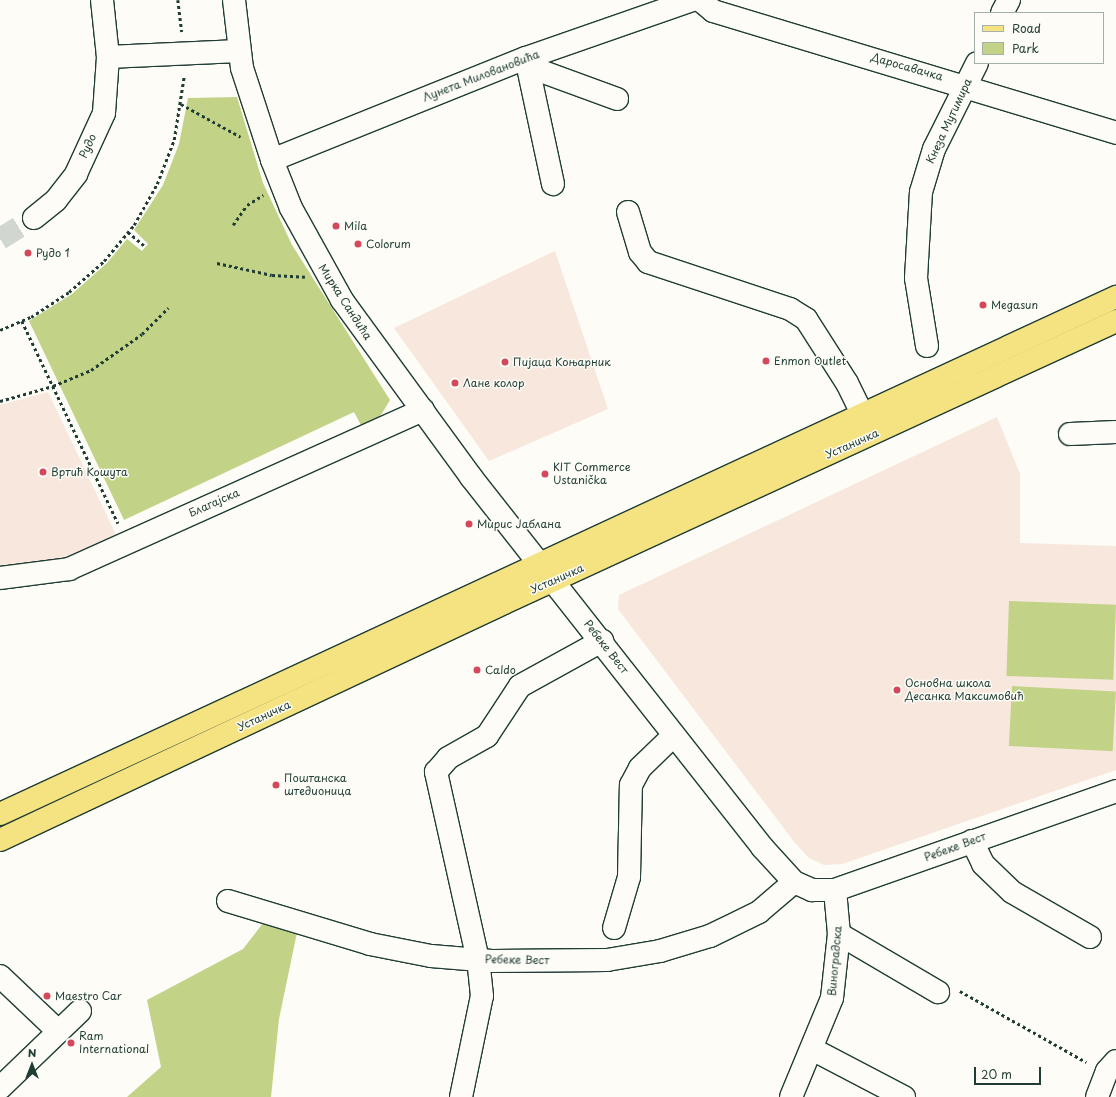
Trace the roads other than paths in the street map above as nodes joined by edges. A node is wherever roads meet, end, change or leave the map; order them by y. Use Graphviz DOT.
graph roads {
  1 [pos="102,0"];
  2 [pos="234,0"];
  3 [pos="693,0"];
  4 [pos="700,0"];
  5 [pos="1009,0"];
  6 [pos="1003,12"];
  7 [pos="239,51"];
  8 [pos="108,57"];
  9 [pos="526,62"];
  10 [pos="976,64"];
  11 [pos="966,85"];
  12 [pos="617,100"];
  13 [pos="1116,133"];
  14 [pos="272,160"];
  15 [pos="553,184"];
  16 [pos="628,212"];
  17 [pos="34,218"];
  18 [pos="1116,297"];
  19 [pos="1116,321"];
  20 [pos="927,346"];
  21 [pos="423,410"];
  22 [pos="868,425"];
  23 [pos="1116,432"];
  24 [pos="1070,434"];
  25 [pos="538,563"];
  26 [pos="0,578"];
  27 [pos="552,582"];
  28 [pos="602,641"];
  29 [pos="674,735"];
  30 [pos="1116,791"];
  31 [pos="0,814"];
  32 [pos="0,840"];
  33 [pos="972,841"];
  34 [pos="794,882"];
  35 [pos="835,890"];
  36 [pos="228,901"];
  37 [pos="614,928"];
  38 [pos="839,934"];
  39 [pos="1090,937"];
  40 [pos="478,960"];
  41 [pos="0,976"];
  42 [pos="938,992"];
  43 [pos="80,1012"];
  44 [pos="59,1032"];
  45 [pos="812,1049"];
  46 [pos="1111,1066"];
  47 [pos="0,1088"];
  48 [pos="461,1097"];
  49 [pos="791,1097"];
  50 [pos="904,1097"];
  51 [pos="1097,1097"];
  1 -- 8 [label="street, Рудо"];
  2 -- 7 [label="street, Мирка Сандића"];
  3 -- 9 [label="street, Лунета Миловановића"];
  4 -- 11 [label="street, Даросавачка"];
  5 -- 6 [label="street"];
  7 -- 8 [label="street"];
  7 -- 14 [label="street, Мирка Сандића"];
  8 -- 17 [label="street, Рудо"];
  9 -- 12 [label="street"];
  9 -- 14 [label="street, Лунета Миловановића"];
  9 -- 15 [label="street"];
  10 -- 11 [label="street, Кнеза Мутимира"];
  11 -- 13 [label="street, Даросавачка"];
  11 -- 20 [label="street, Кнеза Мутимира"];
  14 -- 21 [label="street, Мирка Сандића"];
  16 -- 22 [label="street"];
  18 -- 22 [label="main road, Устаничка"];
  19 -- 22 [label="main road, Устаничка"];
  21 -- 25 [label="street, Мирка Сандића"];
  21 -- 26 [label="street, Благајска"];
  22 -- 25 [label="main road, Устаничка"];
  22 -- 27 [label="main road, Устаничка"];
  23 -- 24 [label="street"];
  25 -- 27 [label="street, Ребеке Вест"];
  25 -- 31 [label="main road, Устаничка"];
  27 -- 28 [label="street, Ребеке Вест"];
  27 -- 32 [label="main road, Устаничка"];
  28 -- 29 [label="street, Ребеке Вест"];
  28 -- 40 [label="street"];
  29 -- 34 [label="street, Ребеке Вест"];
  29 -- 37 [label="street"];
  30 -- 33 [label="street, Ребеке Вест"];
  33 -- 35 [label="street, Ребеке Вест"];
  33 -- 39 [label="street"];
  34 -- 35 [label="street, Ребеке Вест"];
  34 -- 40 [label="street, Ребеке Вест"];
  35 -- 38 [label="street, Виноградска"];
  36 -- 40 [label="street, Ребеке Вест"];
  38 -- 42 [label="street"];
  38 -- 45 [label="street, Виноградска"];
  40 -- 48 [label="street"];
  41 -- 44 [label="street"];
  43 -- 44 [label="street"];
  44 -- 47 [label="street"];
  45 -- 49 [label="street, Виноградска"];
  45 -- 50 [label="street"];
  46 -- 51 [label="street"];
}
